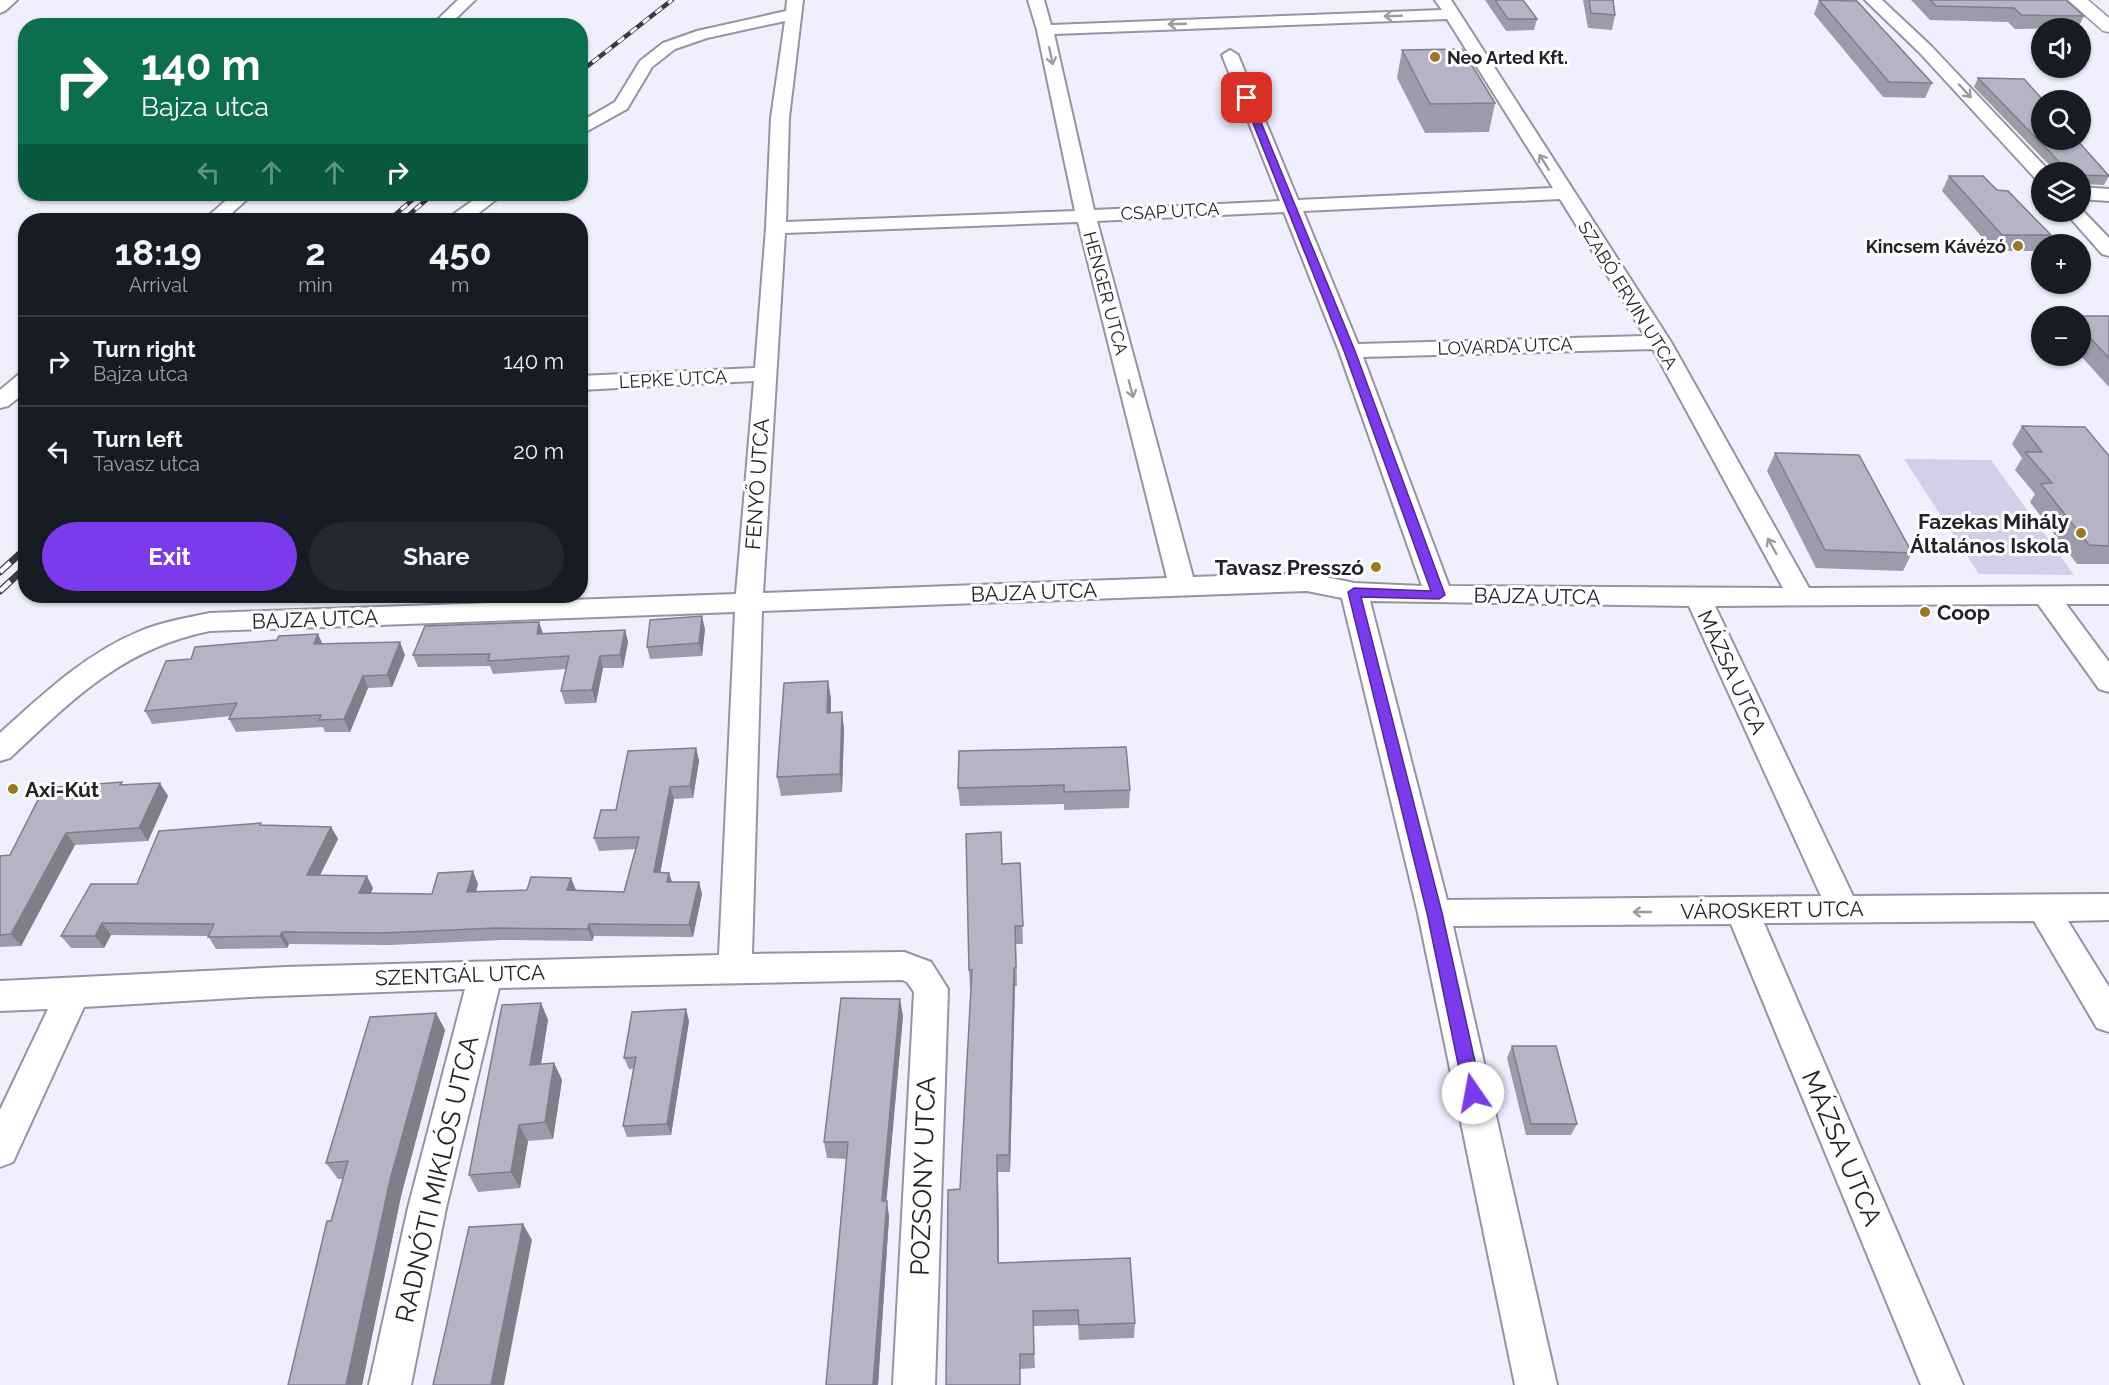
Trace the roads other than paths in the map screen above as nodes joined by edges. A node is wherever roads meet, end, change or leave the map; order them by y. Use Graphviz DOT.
graph roads {
  1 [pos="9,0"];
  2 [pos="467,0"];
  3 [pos="1036,0"];
  4 [pos="1873,0"];
  5 [pos="2077,0"];
  6 [pos="795,7"];
  7 [pos="1447,7"];
  8 [pos="0,8"];
  9 [pos="1200,8"];
  10 [pos="447,18"];
  11 [pos="1208,23"];
  12 [pos="2109,27"];
  13 [pos="1045,30"];
  14 [pos="1230,55"];
  15 [pos="588,125"];
  16 [pos="2031,162"];
  17 [pos="1563,193"];
  18 [pos="2091,194"];
  19 [pos="2109,195"];
  20 [pos="236,201"];
  21 [pos="489,204"];
  22 [pos="1289,205"];
  23 [pos="221,213"];
  24 [pos="472,213"];
  25 [pos="1086,216"];
  26 [pos="2084,222"];
  27 [pos="776,228"];
  28 [pos="2109,250"];
  29 [pos="1660,342"];
  30 [pos="1350,351"];
  31 [pos="765,374"];
  32 [pos="588,383"];
  33 [pos="18,386"];
  34 [pos="0,401"];
  35 [pos="1182,585"];
  36 [pos="1354,592"];
  37 [pos="1439,595"];
  38 [pos="2045,595"];
  39 [pos="2109,596"];
  40 [pos="1698,597"];
  41 [pos="1801,597"];
  42 [pos="749,604"];
  43 [pos="2109,682"];
  44 [pos="0,750"];
  45 [pos="2109,907"];
  46 [pos="2043,908"];
  47 [pos="1843,909"];
  48 [pos="1742,911"];
  49 [pos="1434,913"];
  50 [pos="735,969"];
  51 [pos="919,972"];
  52 [pos="486,974"];
  53 [pos="72,994"];
  54 [pos="0,996"];
  55 [pos="2109,1017"];
  56 [pos="0,1150"];
  57 [pos="390,1385"];
  58 [pos="914,1385"];
  59 [pos="1536,1385"];
  60 [pos="1942,1385"];
  1 -- 8 [label="street"];
  2 -- 10 [label="street"];
  3 -- 13 [label="street, HENGER UTCA"];
  4 -- 16 [label="street, one-way"];
  5 -- 12 [label="main road"];
  6 -- 15 [label="street"];
  6 -- 27 [label="street, FENYŐ UTCA"];
  7 -- 11 [label="street, one-way"];
  17 -- 7 [label="street, SZABÓ ERVIN UTCA, one-way"];
  9 -- 11 [label="street"];
  11 -- 13 [label="street, one-way"];
  13 -- 25 [label="street, HENGER UTCA, one-way"];
  14 -- 22 [label="street"];
  17 -- 22 [label="street, CSAP UTCA"];
  17 -- 29 [label="street, SZABÓ ERVIN UTCA"];
  18 -- 19 [label="street"];
  20 -- 23 [label="street"];
  21 -- 24 [label="street"];
  22 -- 25 [label="street, CSAP UTCA"];
  22 -- 30 [label="street"];
  25 -- 27 [label="street, CSAP UTCA"];
  25 -- 35 [label="street, HENGER UTCA, one-way"];
  26 -- 28 [label="street"];
  27 -- 31 [label="street, FENYŐ UTCA"];
  29 -- 30 [label="street, LOVARDA UTCA"];
  41 -- 29 [label="street, SZABÓ ERVIN UTCA, one-way"];
  30 -- 37 [label="street"];
  31 -- 32 [label="street, LEPKE UTCA"];
  31 -- 42 [label="street, FENYŐ UTCA"];
  33 -- 34 [label="street"];
  35 -- 36 [label="street, BAJZA UTCA"];
  35 -- 42 [label="street, BAJZA UTCA"];
  36 -- 37 [label="street, BAJZA UTCA"];
  36 -- 49 [label="street"];
  37 -- 40 [label="street, BAJZA UTCA"];
  38 -- 39 [label="street, BAJZA UTCA"];
  38 -- 41 [label="street, BAJZA UTCA"];
  38 -- 43 [label="street"];
  40 -- 41 [label="street, BAJZA UTCA"];
  40 -- 47 [label="street, MÁZSA UTCA"];
  42 -- 44 [label="street, BAJZA UTCA"];
  42 -- 50 [label="street, FENYŐ UTCA"];
  45 -- 46 [label="street, VÁROSKERT UTCA"];
  46 -- 47 [label="street, VÁROSKERT UTCA"];
  46 -- 55 [label="street"];
  47 -- 48 [label="street, VÁROSKERT UTCA"];
  48 -- 49 [label="street, VÁROSKERT UTCA, one-way"];
  48 -- 60 [label="street, MÁZSA UTCA"];
  49 -- 59 [label="street"];
  50 -- 51 [label="street, SZENTGÁL UTCA"];
  50 -- 52 [label="street, SZENTGÁL UTCA"];
  51 -- 58 [label="street, POZSONY UTCA"];
  52 -- 53 [label="street, SZENTGÁL UTCA"];
  52 -- 57 [label="street, RADNÓTI MIKLÓS UTCA"];
  53 -- 54 [label="street, SZENTGÁL UTCA"];
  53 -- 56 [label="street"];
}
